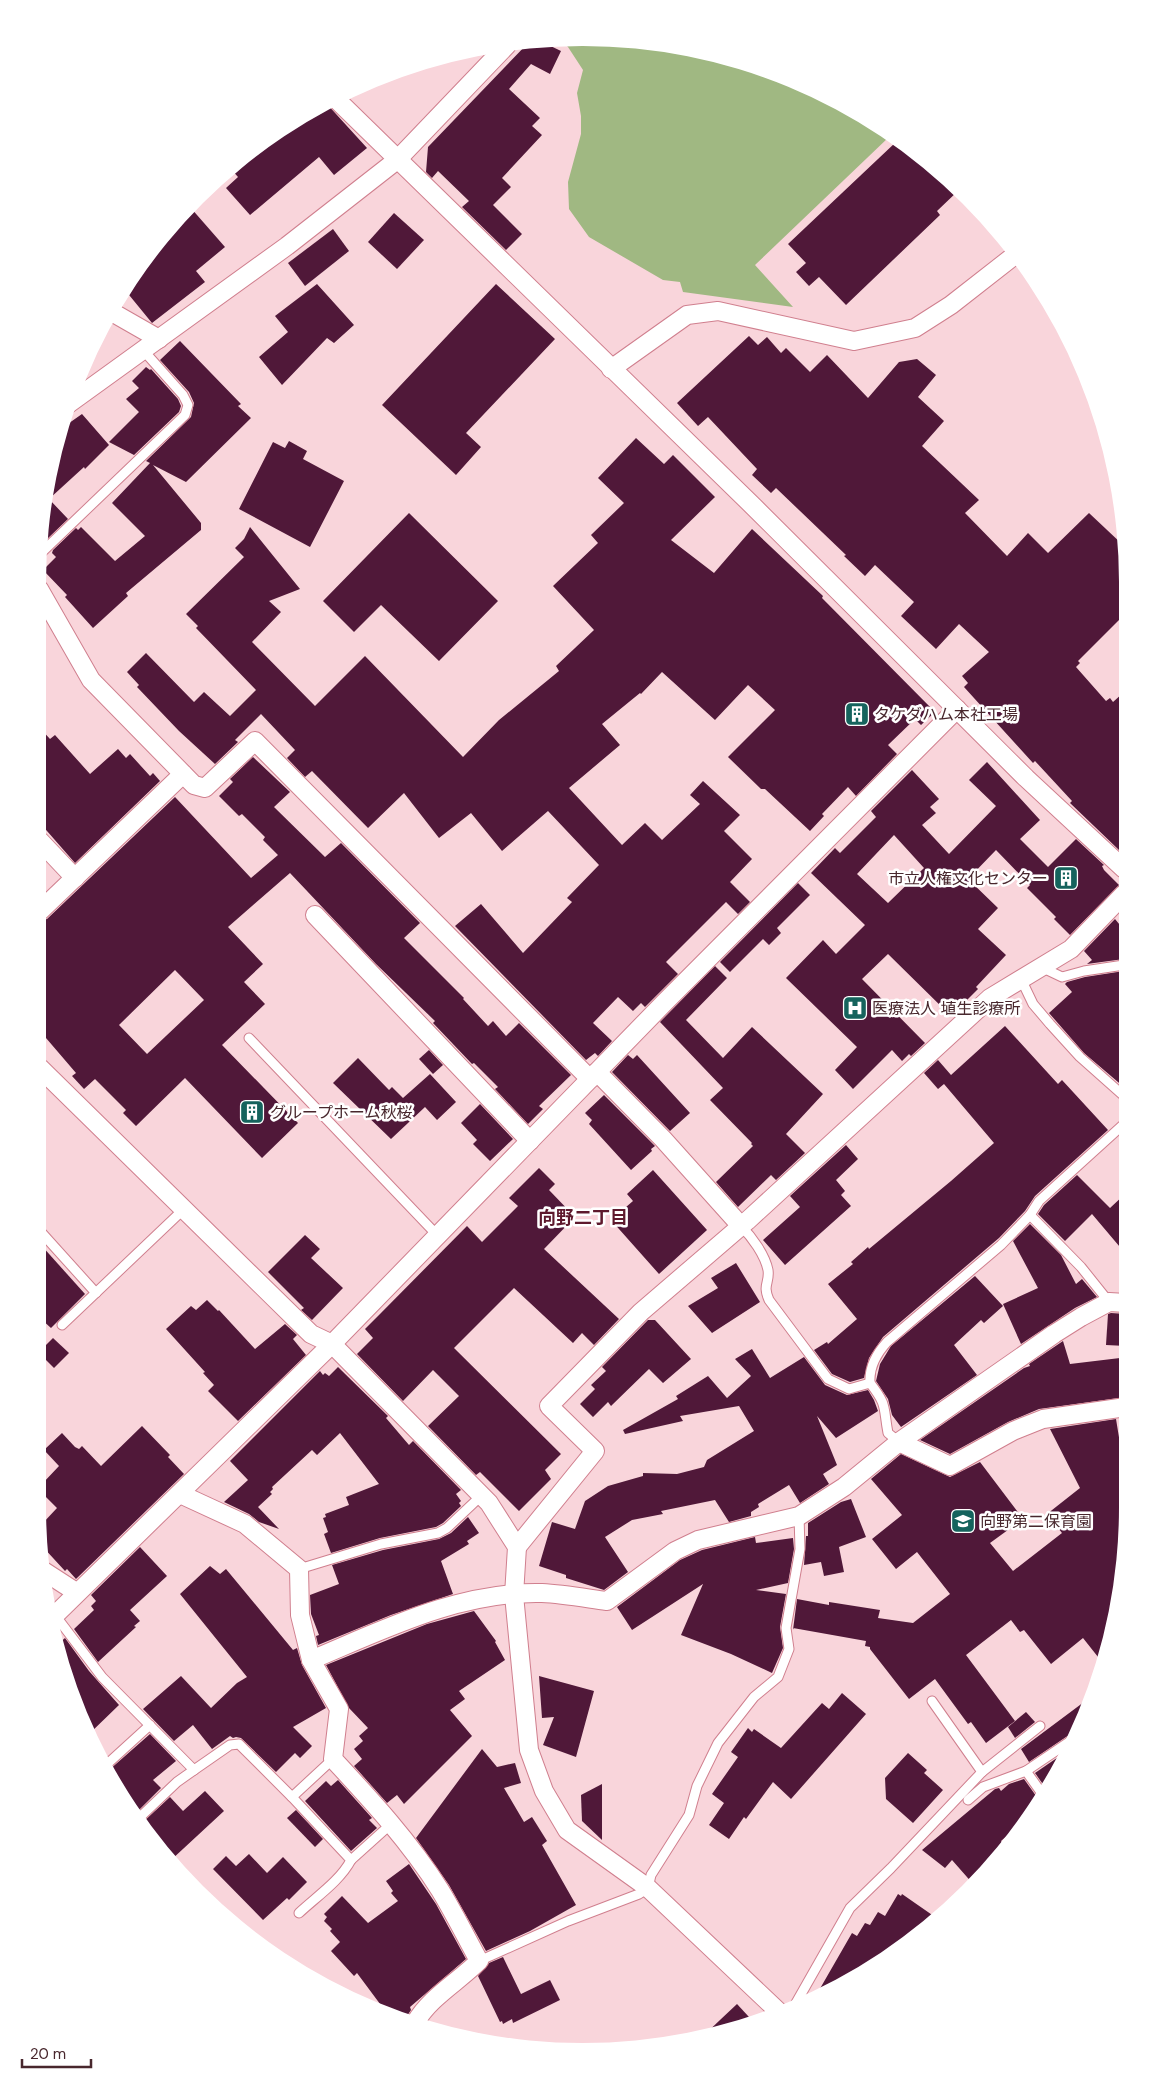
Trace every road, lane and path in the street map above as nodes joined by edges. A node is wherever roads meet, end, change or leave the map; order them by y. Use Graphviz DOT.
graph roads {
  1 [pos="499,53"];
  2 [pos="341,104"];
  3 [pos="397,160"];
  4 [pos="1010,259"];
  5 [pos="117,315"];
  6 [pos="158,339"];
  7 [pos="143,350"];
  8 [pos="611,369"];
  9 [pos="80,395"];
  10 [pos="47,547"];
  11 [pos="46,601"];
  12 [pos="957,709"];
  13 [pos="184,774"];
  14 [pos="46,847"];
  15 [pos="1119,864"];
  16 [pos="75,878"];
  17 [pos="1119,899"];
  18 [pos="46,905"];
  19 [pos="315,915"];
  20 [pos="1119,966"];
  21 [pos="1041,967"];
  22 [pos="1021,979"];
  23 [pos="248,1038"];
  24 [pos="46,1074"];
  25 [pos="594,1076"];
  26 [pos="1119,1092"];
  27 [pos="1119,1128"];
  28 [pos="530,1140"];
  29 [pos="184,1209"];
  30 [pos="1030,1215"];
  31 [pos="741,1226"];
  32 [pos="437,1235"];
  33 [pos="46,1238"];
  34 [pos="96,1293"];
  35 [pos="1118,1302"];
  36 [pos="62,1325"];
  37 [pos="332,1344"];
  38 [pos="870,1383"];
  39 [pos="1119,1408"];
  40 [pos="899,1442"];
  41 [pos="180,1494"];
  42 [pos="482,1495"];
  43 [pos="799,1516"];
  44 [pos="517,1547"];
  45 [pos="299,1570"];
  46 [pos="51,1576"];
  47 [pos="76,1592"];
  48 [pos="514,1594"];
  49 [pos="57,1612"];
  50 [pos="61,1626"];
  51 [pos="311,1660"];
  52 [pos="932,1701"];
  53 [pos="150,1725"];
  54 [pos="1040,1726"];
  55 [pos="1061,1747"];
  56 [pos="333,1759"];
  57 [pos="111,1761"];
  58 [pos="194,1770"];
  59 [pos="1026,1771"];
  60 [pos="982,1772"];
  61 [pos="1038,1789"];
  62 [pos="292,1797"];
  63 [pos="968,1800"];
  64 [pos="144,1814"];
  65 [pos="391,1824"];
  66 [pos="351,1860"];
  67 [pos="648,1888"];
  68 [pos="299,1913"];
  69 [pos="479,1961"];
  70 [pos="800,1997"];
  71 [pos="774,2007"];
  72 [pos="420,2017"];
  1 -- 3 [label="street"];
  2 -- 3 [label="street"];
  3 -- 6 [label="street"];
  3 -- 8 [label="street"];
  4 -- 8 [label="street"];
  5 -- 6 [label="street"];
  6 -- 7 [label="street"];
  7 -- 9 [label="street"];
  7 -- 10 [label="lane"];
  8 -- 12 [label="street"];
  11 -- 13 [label="street"];
  12 -- 15 [label="street"];
  12 -- 25 [label="street"];
  13 -- 16 [label="street"];
  13 -- 25 [label="street"];
  14 -- 16 [label="street"];
  16 -- 18 [label="street"];
  17 -- 21 [label="street"];
  19 -- 28 [label="street"];
  20 -- 21 [label="lane"];
  21 -- 22 [label="street"];
  22 -- 26 [label="lane"];
  22 -- 31 [label="street"];
  23 -- 32 [label="lane"];
  24 -- 29 [label="street"];
  25 -- 28 [label="street"];
  25 -- 31 [label="street"];
  27 -- 30 [label="lane"];
  28 -- 32 [label="street"];
  29 -- 34 [label="lane"];
  29 -- 37 [label="street"];
  30 -- 35 [label="lane"];
  30 -- 38 [label="lane"];
  31 -- 38 [label="lane"];
  31 -- 44 [label="street"];
  32 -- 37 [label="street"];
  33 -- 34 [label="lane"];
  34 -- 36 [label="lane"];
  35 -- 40 [label="street"];
  37 -- 41 [label="street"];
  37 -- 42 [label="street"];
  38 -- 40 [label="lane"];
  39 -- 40 [label="street"];
  40 -- 43 [label="street"];
  41 -- 45 [label="street"];
  41 -- 47 [label="street"];
  42 -- 44 [label="street"];
  42 -- 45 [label="lane"];
  43 -- 48 [label="street"];
  43 -- 67 [label="lane"];
  44 -- 48 [label="street"];
  45 -- 51 [label="street"];
  46 -- 47 [label="street"];
  47 -- 49 [label="street"];
  48 -- 51 [label="street"];
  48 -- 67 [label="street"];
  50 -- 53 [label="lane"];
  51 -- 56 [label="street"];
  52 -- 60 [label="lane"];
  53 -- 57 [label="lane"];
  53 -- 58 [label="lane"];
  54 -- 60 [label="lane"];
  55 -- 59 [label="lane"];
  56 -- 62 [label="lane"];
  56 -- 65 [label="street"];
  58 -- 62 [label="lane"];
  58 -- 64 [label="lane"];
  59 -- 61 [label="lane"];
  59 -- 63 [label="lane"];
  60 -- 70 [label="lane"];
  62 -- 66 [label="lane"];
  65 -- 66 [label="lane"];
  65 -- 69 [label="street"];
  66 -- 68 [label="lane"];
  67 -- 69 [label="lane"];
  67 -- 71 [label="street"];
  69 -- 72 [label="street"];
}
